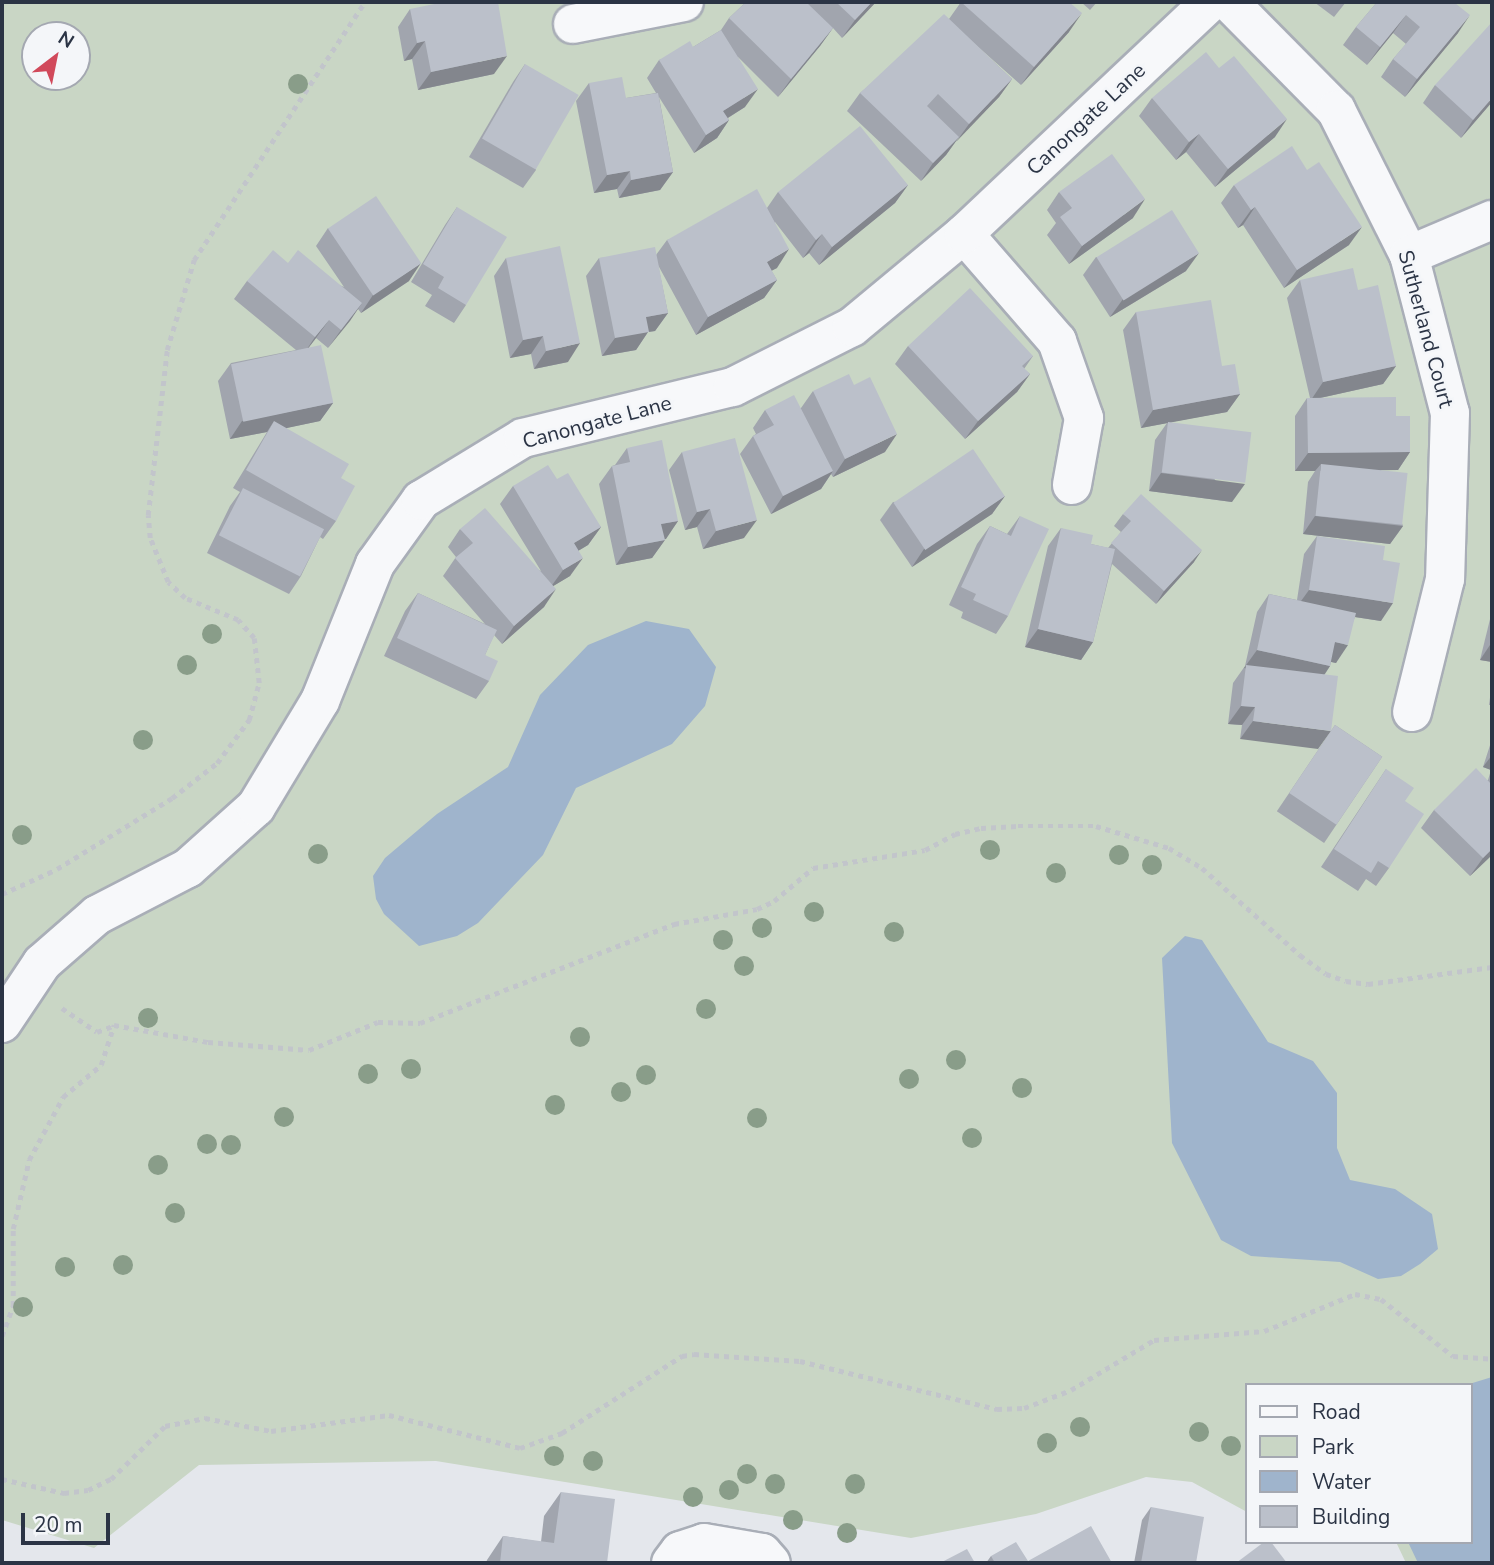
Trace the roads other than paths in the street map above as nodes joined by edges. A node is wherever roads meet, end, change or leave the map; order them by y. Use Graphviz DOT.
graph roads {
  1 [pos="684,2"];
  2 [pos="1210,2"];
  3 [pos="1229,2"];
  4 [pos="573,24"];
  5 [pos="1492,220"];
  6 [pos="964,234"];
  7 [pos="1409,255"];
  8 [pos="1072,485"];
  9 [pos="1412,712"];
  10 [pos="2,1023"];
  11 [pos="671,1563"];
  12 [pos="771,1563"];
  1 -- 4 [label="street"];
  2 -- 6 [label="street, Canongate Lane"];
  3 -- 7 [label="street, Sutherland Court"];
  5 -- 7 [label="street"];
  6 -- 8 [label="street"];
  6 -- 10 [label="street, Canongate Lane"];
  7 -- 9 [label="street, Sutherland Court"];
  11 -- 12 [label="street"];
}
